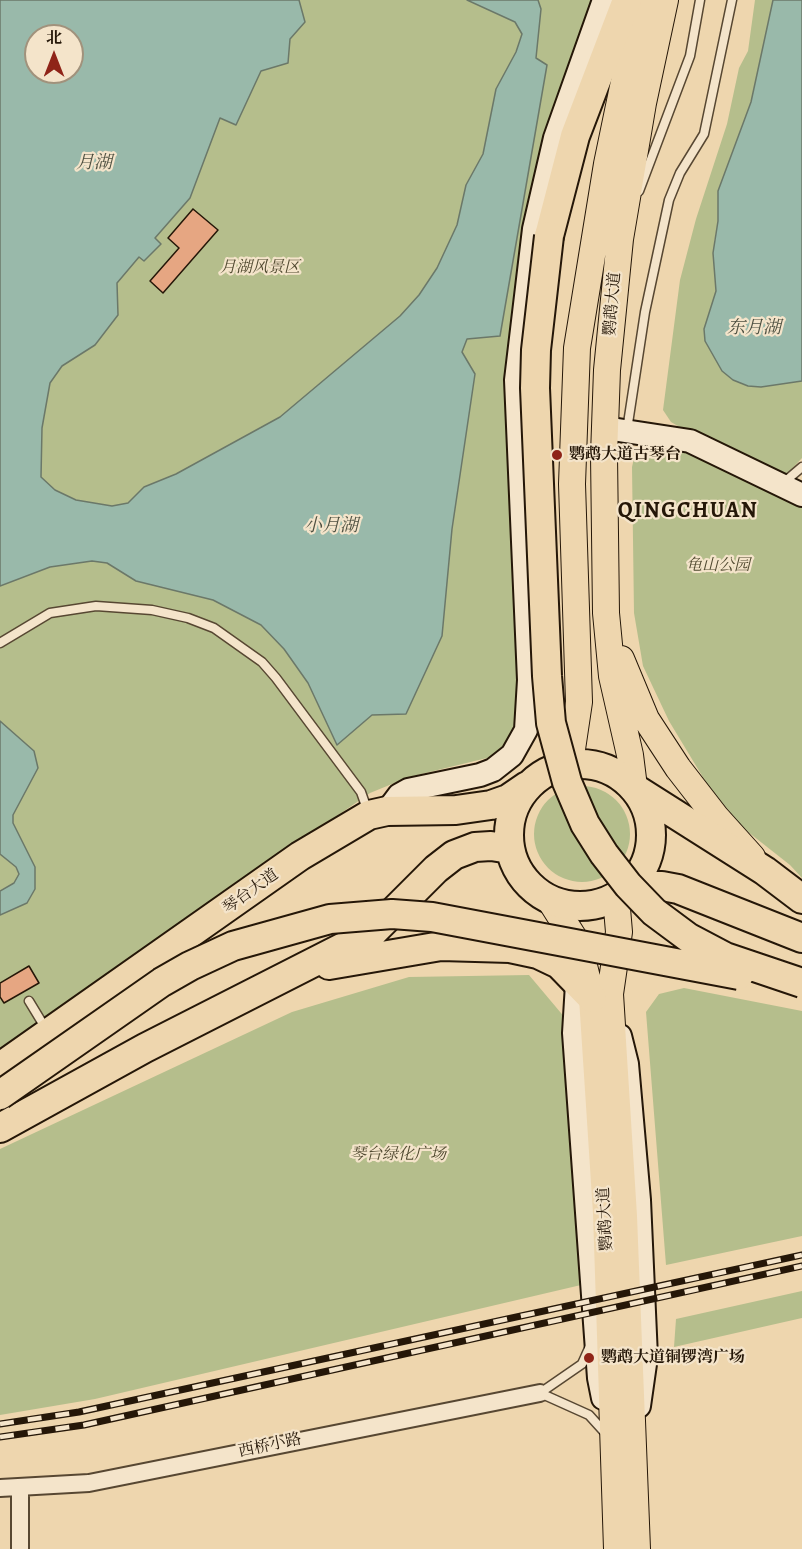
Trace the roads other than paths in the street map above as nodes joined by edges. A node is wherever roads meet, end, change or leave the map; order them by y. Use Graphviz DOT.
graph roads {
  1 [pos="604,0"];
  2 [pos="627,0"];
  3 [pos="641,0"];
  4 [pos="665,0"];
  5 [pos="700,0"];
  6 [pos="732,0"];
  7 [pos="620,238"];
  8 [pos="614,439"];
  9 [pos="802,467"];
  10 [pos="796,490"];
  11 [pos="606,613"];
  12 [pos="0,644"];
  13 [pos="556,767"];
  14 [pos="527,786"];
  15 [pos="634,787"];
  16 [pos="378,813"];
  17 [pos="510,851"];
  18 [pos="765,871"];
  19 [pos="623,891"];
  20 [pos="802,899"];
  21 [pos="550,900"];
  22 [pos="802,938"];
  23 [pos="298,970"];
  24 [pos="802,985"];
  25 [pos="593,992"];
  26 [pos="29,1001"];
  27 [pos="49,1033"];
  28 [pos="0,1066"];
  29 [pos="0,1095"];
  30 [pos="0,1128"];
  31 [pos="596,1333"];
  32 [pos="540,1393"];
  33 [pos="619,1450"];
  34 [pos="0,1488"];
  35 [pos="20,1488"];
  36 [pos="20,1549"];
  37 [pos="616,1549"];
  38 [pos="638,1549"];
  1 -- 16 [label="main road"];
  2 -- 24 [label="highway, bridge"];
  3 -- 13 [label="main road, 鹦鹉大道"];
  4 -- 7 [label="main road, 鹦鹉大道"];
  5 -- 7 [label="lane"];
  6 -- 8 [label="lane"];
  7 -- 8 [label="main road, 鹦鹉大道"];
  8 -- 10 [label="main road"];
  8 -- 11 [label="main road, 鹦鹉大道"];
  9 -- 10 [label="lane"];
  11 -- 15 [label="main road"];
  11 -- 18 [label="main road"];
  12 -- 16 [label="lane"];
  13 -- 14 [label="highway, 琴台大道"];
  13 -- 15 [label="highway"];
  14 -- 16 [label="highway, 琴台大道"];
  14 -- 17 [label="highway"];
  15 -- 18 [label="highway"];
  15 -- 19 [label="highway"];
  16 -- 27 [label="highway, 琴台大道"];
  17 -- 21 [label="highway"];
  17 -- 23 [label="highway"];
  18 -- 20 [label="highway"];
  19 -- 21 [label="highway"];
  19 -- 22 [label="highway"];
  19 -- 25 [label="main road, 鹦鹉大道"];
  21 -- 25 [label="main road, 鹦鹉大道"];
  23 -- 25 [label="highway"];
  23 -- 30 [label="highway"];
  24 -- 29 [label="highway, bridge"];
  25 -- 31 [label="main road"];
  25 -- 33 [label="main road, 鹦鹉大道"];
  25 -- 33 [label="main road"];
  26 -- 27 [label="lane"];
  27 -- 28 [label="highway, 琴台大道"];
  31 -- 32 [label="lane"];
  31 -- 33 [label="main road"];
  32 -- 33 [label="lane"];
  32 -- 35 [label="street, 西桥小路"];
  33 -- 37 [label="main road, 鹦鹉大道"];
  33 -- 38 [label="main road, 鹦鹉大道"];
  34 -- 35 [label="street, 西桥小路"];
  35 -- 36 [label="street"];
}
